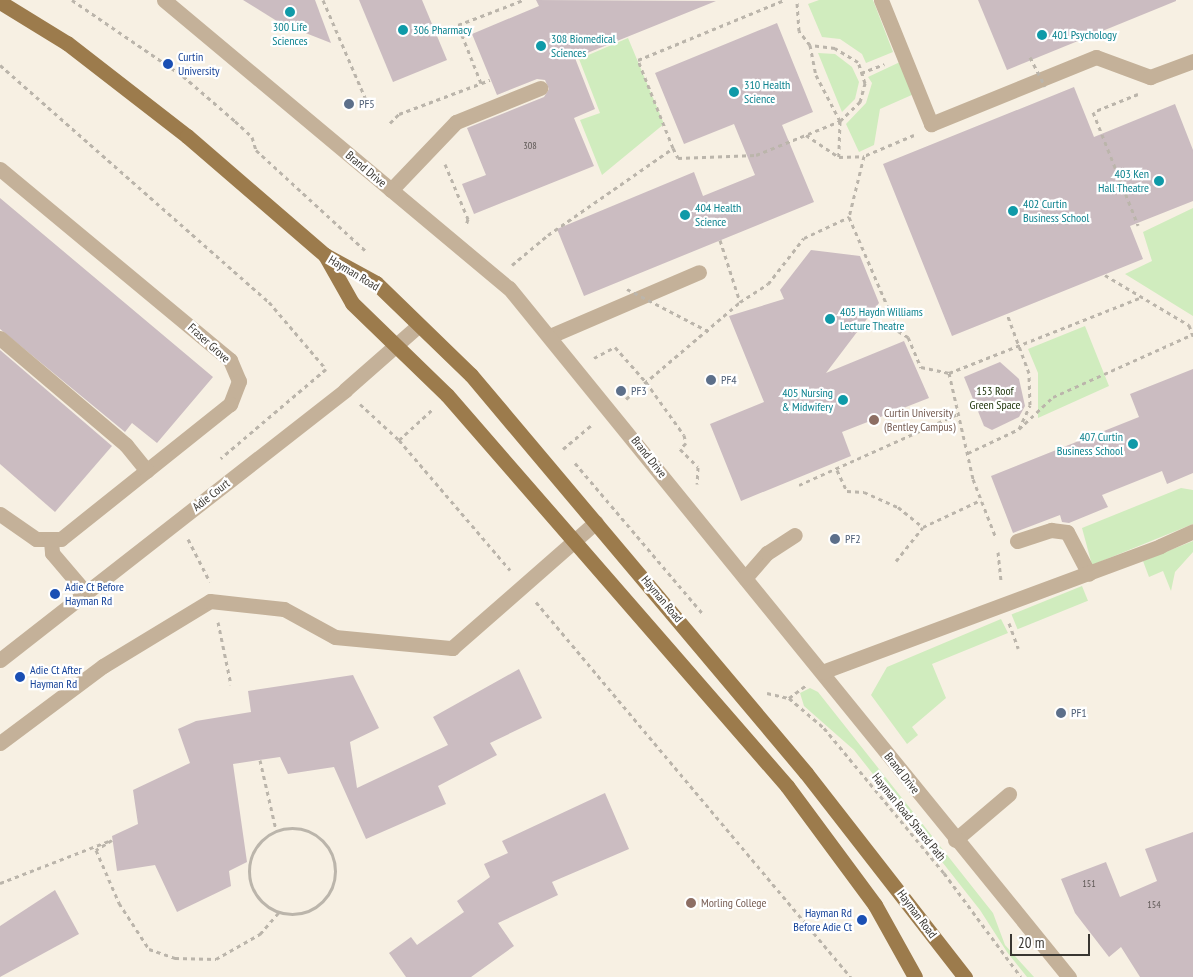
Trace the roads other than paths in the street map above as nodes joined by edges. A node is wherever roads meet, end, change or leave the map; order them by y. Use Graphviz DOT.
graph roads {
  1 [pos="164,0"];
  2 [pos="881,0"];
  3 [pos="0,2"];
  4 [pos="1193,61"];
  5 [pos="540,88"];
  6 [pos="0,169"];
  7 [pos="391,190"];
  8 [pos="325,255"];
  9 [pos="699,272"];
  10 [pos="420,325"];
  11 [pos="550,336"];
  12 [pos="0,338"];
  13 [pos="397,347"];
  14 [pos="147,471"];
  15 [pos="0,514"];
  16 [pos="596,522"];
  17 [pos="1193,531"];
  18 [pos="795,535"];
  19 [pos="51,541"];
  20 [pos="1017,541"];
  21 [pos="573,542"];
  22 [pos="1089,574"];
  23 [pos="745,578"];
  24 [pos="86,593"];
  25 [pos="0,660"];
  26 [pos="822,672"];
  27 [pos="0,743"];
  28 [pos="1009,794"];
  29 [pos="956,840"];
  30 [pos="915,977"];
  31 [pos="965,977"];
  32 [pos="1069,977"];
  1 -- 7 [label="street, Brand Drive"];
  2 -- 4 [label="street"];
  3 -- 8 [label="main road, Hayman Road"];
  5 -- 7 [label="street"];
  6 -- 14 [label="street, Fraser Grove"];
  7 -- 11 [label="street, Brand Drive"];
  8 -- 10 [label="main road, Hayman Road"];
  8 -- 13 [label="main road, Hayman Road"];
  9 -- 11 [label="street"];
  10 -- 13 [label="street, Adie Court"];
  10 -- 16 [label="main road, Hayman Road"];
  11 -- 23 [label="street, Brand Drive"];
  12 -- 14 [label="street"];
  13 -- 21 [label="main road, Hayman Road"];
  13 -- 24 [label="street, Adie Court"];
  14 -- 19 [label="street, Fraser Grove"];
  15 -- 19 [label="street"];
  16 -- 21 [label="street"];
  16 -- 31 [label="main road, Hayman Road"];
  17 -- 22 [label="street"];
  18 -- 23 [label="street"];
  19 -- 24 [label="street"];
  20 -- 22 [label="street"];
  21 -- 27 [label="street"];
  21 -- 30 [label="main road, Hayman Road"];
  22 -- 26 [label="street"];
  23 -- 26 [label="street, Brand Drive"];
  24 -- 25 [label="street, Adie Court"];
  26 -- 29 [label="street, Brand Drive"];
  28 -- 29 [label="street"];
  29 -- 32 [label="street, Brand Drive"];
}
